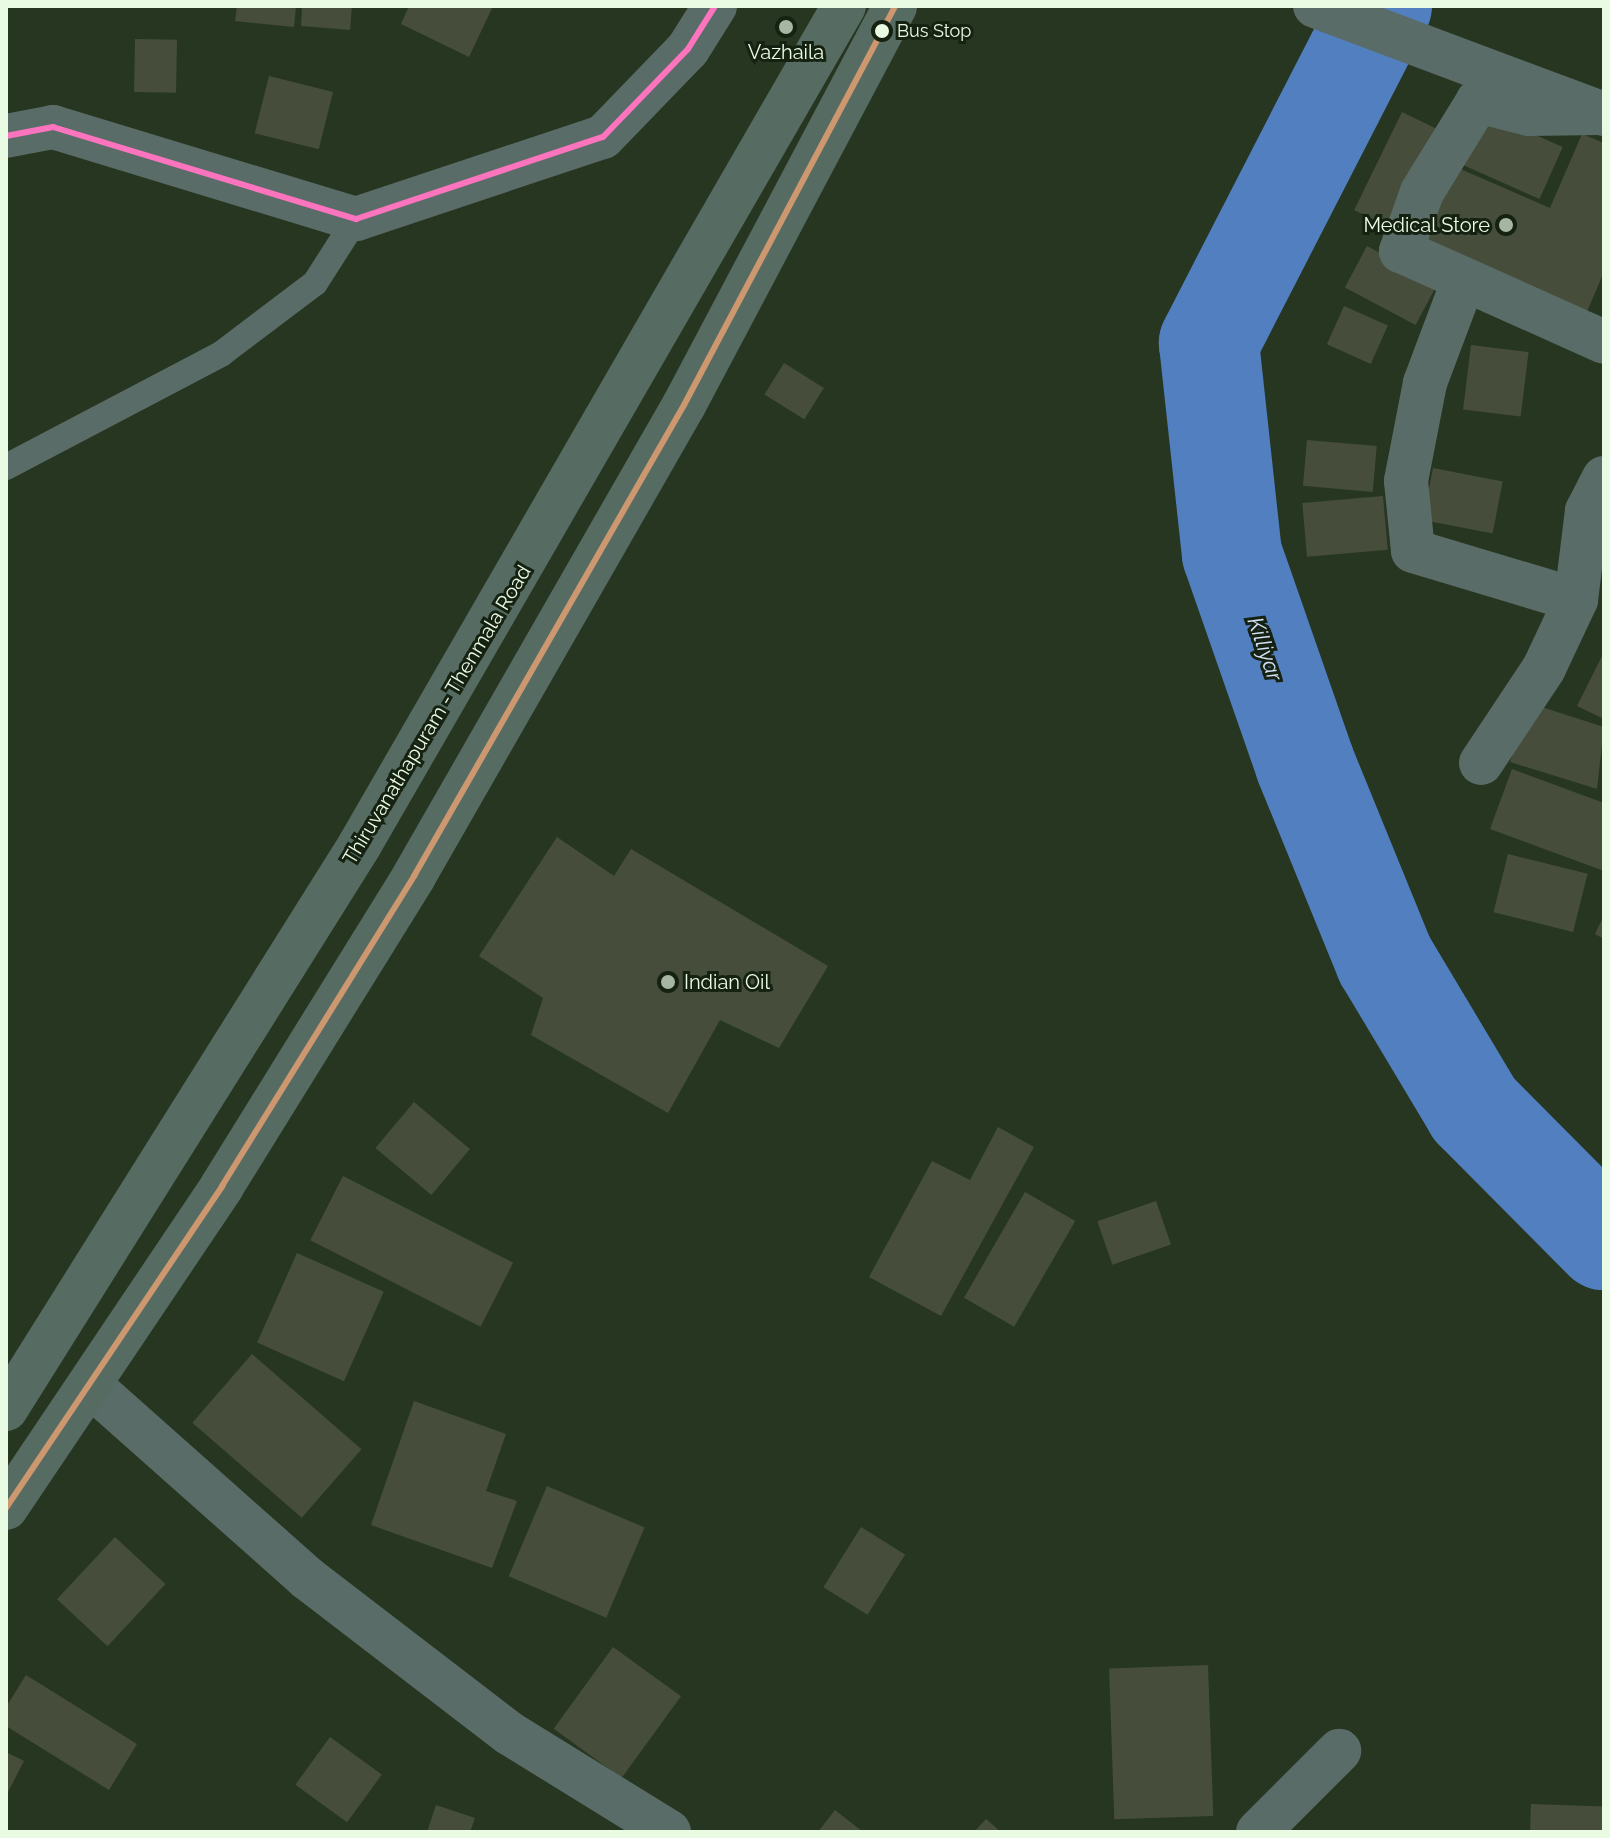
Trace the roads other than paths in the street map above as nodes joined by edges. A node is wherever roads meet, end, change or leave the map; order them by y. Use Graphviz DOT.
graph roads {
  1 [pos="715,6"];
  2 [pos="844,6"];
  3 [pos="895,6"];
  4 [pos="1315,6"];
  5 [pos="1602,114"];
  6 [pos="6,136"];
  7 [pos="356,219"];
  8 [pos="1464,279"];
  9 [pos="1604,342"];
  10 [pos="6,467"];
  11 [pos="1604,478"];
  12 [pos="1576,600"];
  13 [pos="1481,763"];
  14 [pos="359,846"];
  15 [pos="414,876"];
  16 [pos="169,1154"];
  17 [pos="222,1186"];
  18 [pos="92,1387"];
  19 [pos="6,1409"];
  20 [pos="6,1508"];
  21 [pos="1339,1751"];
  22 [pos="669,1832"];
  23 [pos="1258,1832"];
  1 -- 7 [label="street"];
  2 -- 14 [label="main road, Thiruvanathapuram - Thenmala Road"];
  3 -- 15 [label="main road"];
  4 -- 5 [label="street"];
  5 -- 8 [label="street"];
  6 -- 7 [label="street"];
  7 -- 10 [label="lane"];
  8 -- 9 [label="street"];
  8 -- 12 [label="street"];
  11 -- 12 [label="street"];
  12 -- 13 [label="street"];
  14 -- 15 [label="main road"];
  14 -- 16 [label="main road, Thiruvanathapuram - Thenmala Road"];
  15 -- 17 [label="main road"];
  16 -- 17 [label="main road"];
  16 -- 19 [label="main road, Thiruvanathapuram - Thenmala Road"];
  17 -- 18 [label="main road"];
  18 -- 20 [label="main road"];
  18 -- 22 [label="street"];
  21 -- 23 [label="street"];
}
